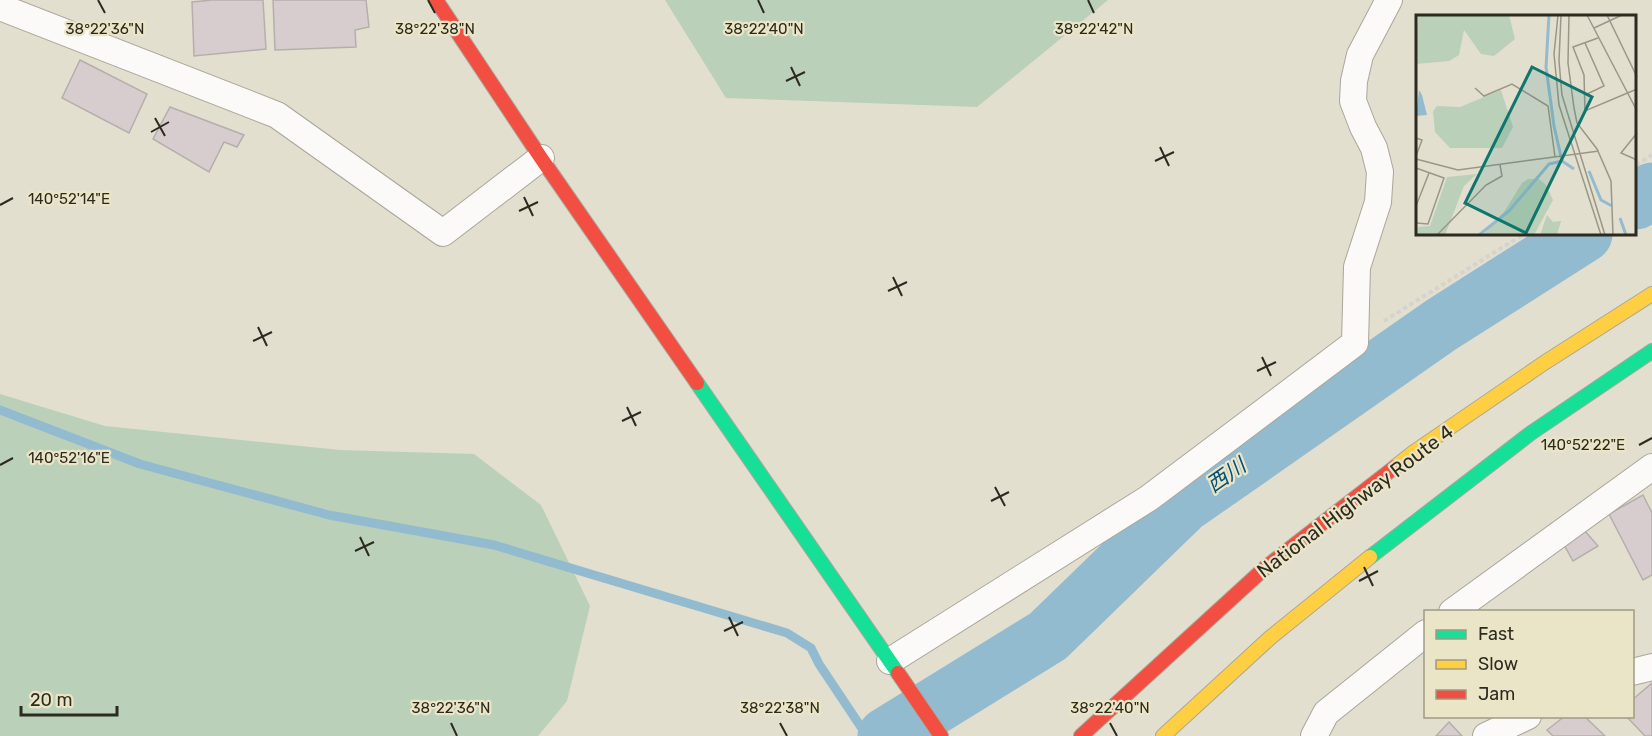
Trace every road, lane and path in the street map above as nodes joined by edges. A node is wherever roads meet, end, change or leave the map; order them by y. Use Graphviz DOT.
graph roads {
  1 [pos="436,0"];
  2 [pos="1389,0"];
  3 [pos="0,7"];
  4 [pos="1652,154"];
  5 [pos="541,158"];
  6 [pos="1637,164"];
  7 [pos="1521,236"];
  8 [pos="1652,294"];
  9 [pos="1354,343"];
  10 [pos="1652,351"];
  11 [pos="1652,467"];
  12 [pos="1455,610"];
  13 [pos="1424,634"];
  14 [pos="890,661"];
  15 [pos="1652,667"];
  16 [pos="1634,672"];
  17 [pos="1526,718"];
  18 [pos="941,736"];
  19 [pos="1081,736"];
  20 [pos="1163,736"];
  21 [pos="1314,736"];
  22 [pos="1486,736"];
  1 -- 5 [label="main road"];
  2 -- 9 [label="street"];
  3 -- 5 [label="street"];
  4 -- 6 [label="path"];
  5 -- 14 [label="main road"];
  7 -- 9 [label="path"];
  8 -- 19 [label="main road, National Highway Route 4"];
  9 -- 14 [label="street"];
  10 -- 20 [label="main road"];
  11 -- 12 [label="street"];
  13 -- 21 [label="street"];
  14 -- 18 [label="main road"];
  15 -- 16 [label="street"];
  17 -- 22 [label="street"];
}
